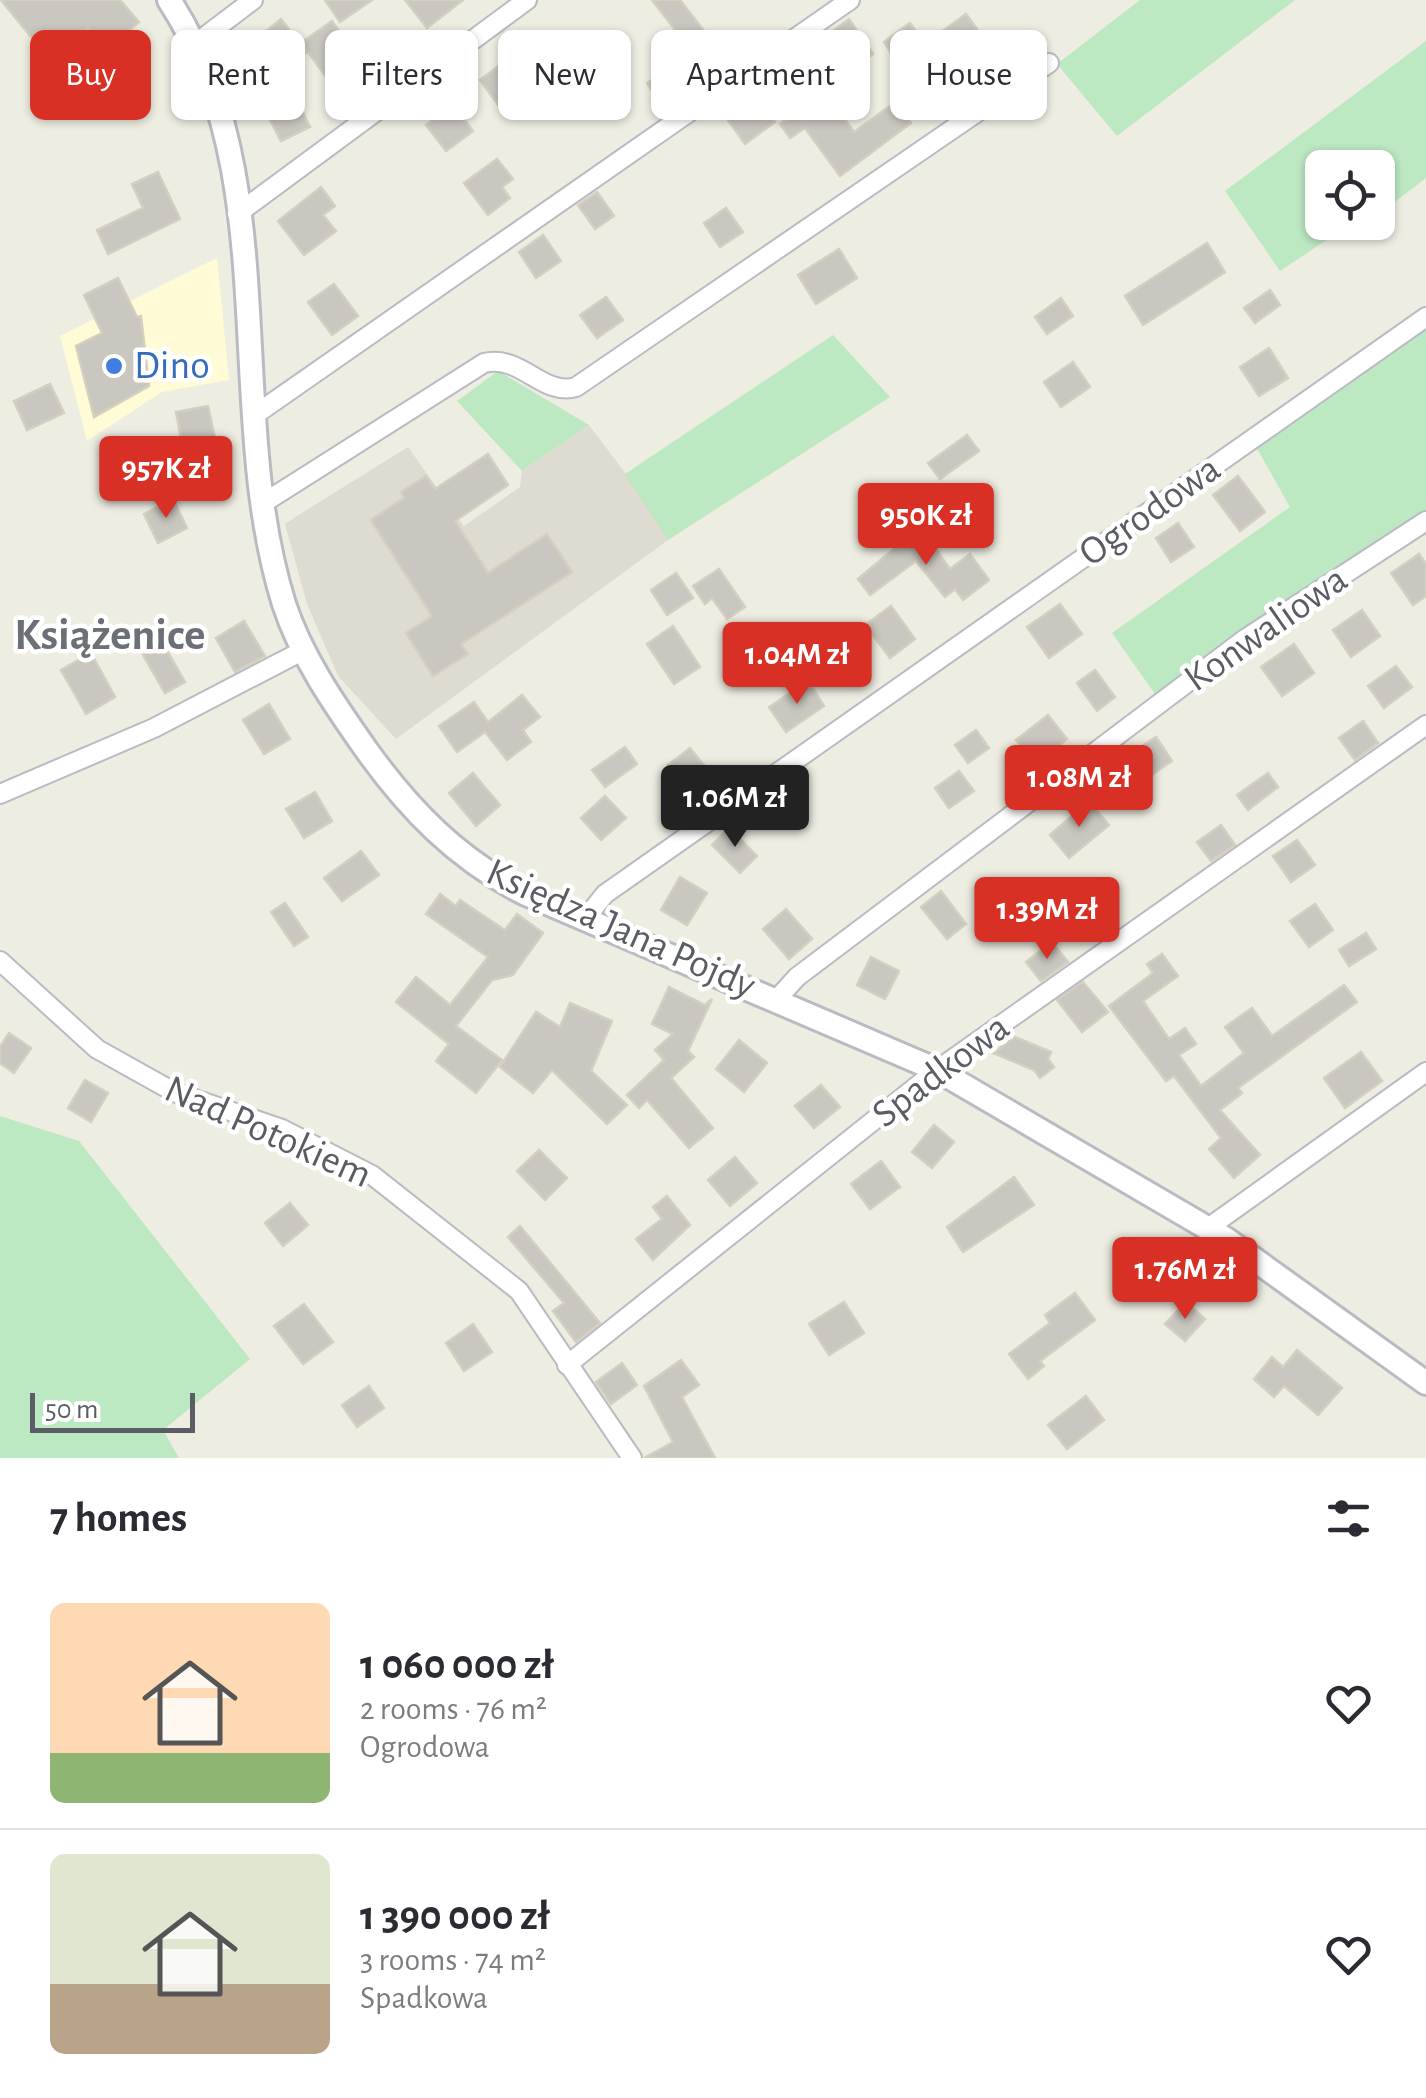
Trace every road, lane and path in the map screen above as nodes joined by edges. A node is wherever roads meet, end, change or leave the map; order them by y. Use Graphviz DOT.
graph roads {
  1 [pos="170,0"];
  2 [pos="254,0"];
  3 [pos="527,0"];
  4 [pos="850,0"];
  5 [pos="188,30"];
  6 [pos="214,30"];
  7 [pos="1049,63"];
  8 [pos="222,120"];
  9 [pos="238,214"];
  10 [pos="1426,317"];
  11 [pos="256,414"];
  12 [pos="265,502"];
  13 [pos="1426,521"];
  14 [pos="304,650"];
  15 [pos="1426,726"];
  16 [pos="0,794"];
  17 [pos="586,919"];
  18 [pos="0,960"];
  19 [pos="778,998"];
  20 [pos="937,1070"];
  21 [pos="1426,1072"];
  22 [pos="1208,1228"];
  23 [pos="567,1365"];
  24 [pos="1426,1383"];
  25 [pos="632,1458"];
  1 -- 5 [label="street, Księdza Jana Pojdy"];
  2 -- 6 [label="street"];
  3 -- 9 [label="street"];
  4 -- 11 [label="street"];
  7 -- 12 [label="street"];
  8 -- 9 [label="street, Księdza Jana Pojdy"];
  9 -- 11 [label="street, Księdza Jana Pojdy"];
  10 -- 17 [label="street, Ogrodowa"];
  11 -- 12 [label="street, Księdza Jana Pojdy"];
  12 -- 14 [label="street, Księdza Jana Pojdy"];
  13 -- 19 [label="street, Konwaliowa"];
  14 -- 16 [label="street"];
  14 -- 17 [label="street, Księdza Jana Pojdy"];
  15 -- 20 [label="street, Spadkowa"];
  17 -- 19 [label="street, Księdza Jana Pojdy"];
  18 -- 23 [label="street, Nad Potokiem"];
  19 -- 20 [label="street, Księdza Jana Pojdy"];
  20 -- 22 [label="street, Księdza Jana Pojdy"];
  20 -- 23 [label="street, Spadkowa"];
  21 -- 22 [label="street"];
  22 -- 24 [label="street, Księdza Jana Pojdy"];
  23 -- 25 [label="street, Nad Potokiem"];
}
